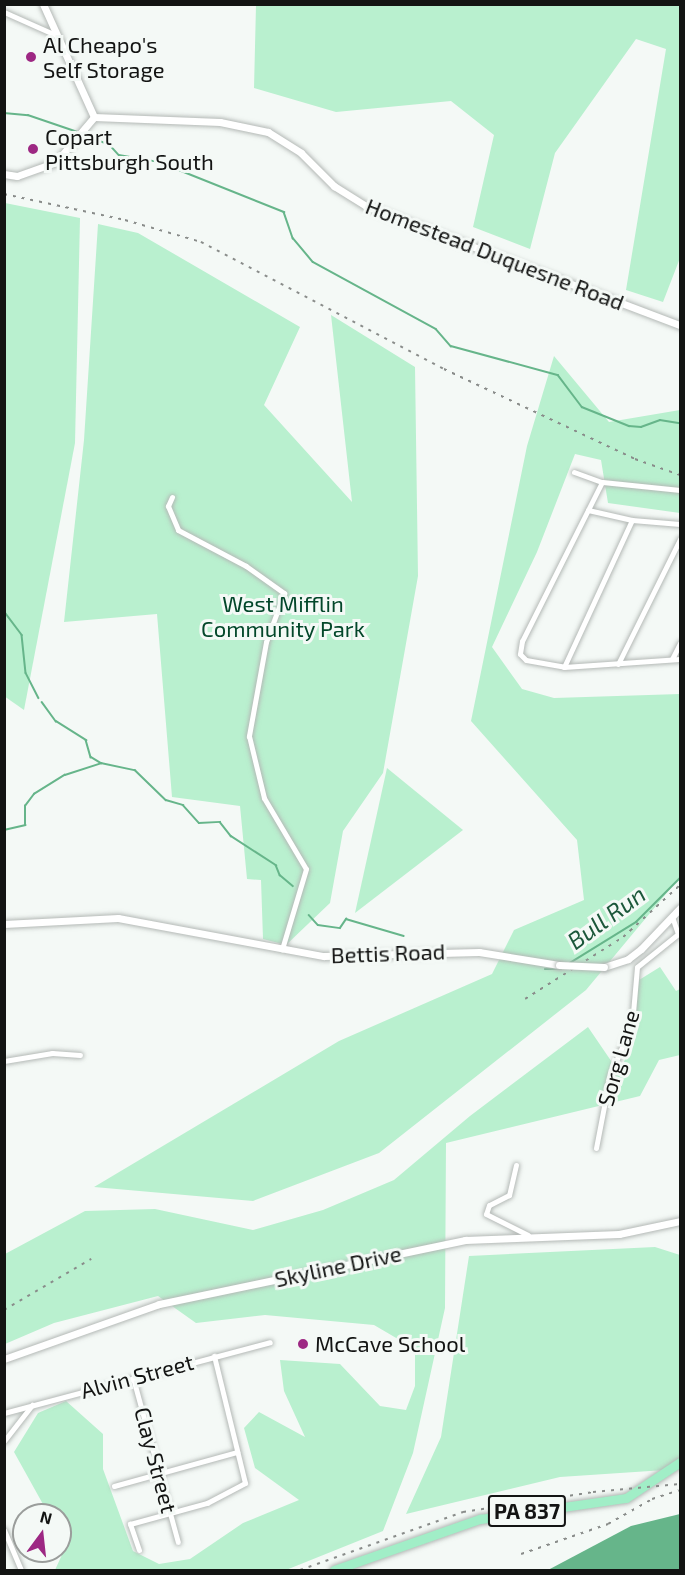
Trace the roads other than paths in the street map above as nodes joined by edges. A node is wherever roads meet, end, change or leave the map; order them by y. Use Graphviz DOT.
graph roads {
  1 [pos="43,4"];
  2 [pos="4,12"];
  3 [pos="58,36"];
  4 [pos="94,117"];
  5 [pos="4,174"];
  6 [pos="681,325"];
  7 [pos="574,472"];
  8 [pos="602,482"];
  9 [pos="681,490"];
  10 [pos="172,497"];
  11 [pos="588,510"];
  12 [pos="632,519"];
  13 [pos="681,524"];
  14 [pos="681,539"];
  15 [pos="681,643"];
  16 [pos="681,658"];
  17 [pos="672,659"];
  18 [pos="618,664"];
  19 [pos="564,667"];
  20 [pos="681,908"];
  21 [pos="672,917"];
  22 [pos="4,924"];
  23 [pos="282,949"];
  24 [pos="80,1055"];
  25 [pos="4,1061"];
  26 [pos="596,1148"];
  27 [pos="516,1165"];
  28 [pos="681,1221"];
  29 [pos="528,1235"];
  30 [pos="270,1342"];
  31 [pos="214,1356"];
  32 [pos="4,1359"];
  33 [pos="133,1378"];
  34 [pos="33,1404"];
  35 [pos="4,1413"];
  36 [pos="4,1441"];
  37 [pos="237,1452"];
  38 [pos="681,1462"];
  39 [pos="160,1473"];
  40 [pos="114,1486"];
  41 [pos="170,1512"];
  42 [pos="4,1530"];
  43 [pos="178,1542"];
  44 [pos="11,1546"];
  45 [pos="4,1549"];
  46 [pos="139,1550"];
  47 [pos="21,1570"];
  48 [pos="334,1570"];
  1 -- 3 [label="street"];
  2 -- 3 [label="street"];
  3 -- 4 [label="street"];
  4 -- 5 [label="street"];
  4 -- 6 [label="street, Homestead Duquesne Road"];
  7 -- 8 [label="street"];
  8 -- 9 [label="street"];
  8 -- 11 [label="street"];
  10 -- 23 [label="street"];
  11 -- 12 [label="street"];
  11 -- 19 [label="street"];
  12 -- 13 [label="street"];
  12 -- 19 [label="street"];
  14 -- 18 [label="street"];
  15 -- 17 [label="street"];
  16 -- 17 [label="street"];
  17 -- 18 [label="street"];
  18 -- 19 [label="street"];
  20 -- 21 [label="street, Bettis Road"];
  21 -- 23 [label="street, Bettis Road, bridge"];
  21 -- 26 [label="street, Sorg Lane"];
  22 -- 23 [label="street, Bettis Road"];
  24 -- 25 [label="street"];
  27 -- 29 [label="street"];
  28 -- 29 [label="street, Skyline Drive"];
  29 -- 32 [label="street, Skyline Drive"];
  30 -- 31 [label="street, Alvin Street"];
  31 -- 33 [label="street, Alvin Street"];
  31 -- 37 [label="street"];
  33 -- 34 [label="street, Alvin Street"];
  33 -- 39 [label="street, Clay Street"];
  34 -- 35 [label="street, Alvin Street"];
  34 -- 36 [label="street"];
  37 -- 39 [label="street"];
  37 -- 41 [label="street"];
  38 -- 48 [label="main road, PA 837"];
  39 -- 40 [label="street"];
  39 -- 41 [label="street, Clay Street"];
  41 -- 43 [label="street, Clay Street"];
  41 -- 46 [label="street"];
  42 -- 44 [label="street"];
  44 -- 45 [label="street"];
  44 -- 47 [label="street"];
}
